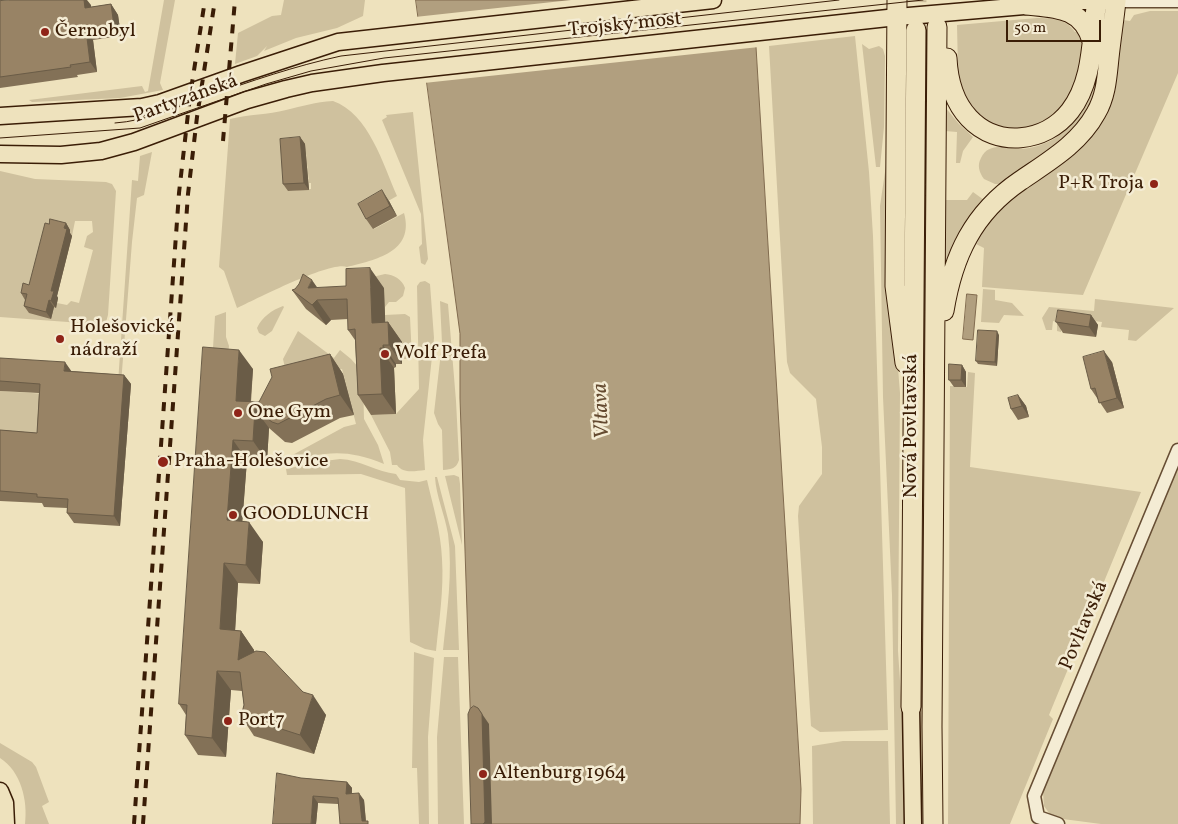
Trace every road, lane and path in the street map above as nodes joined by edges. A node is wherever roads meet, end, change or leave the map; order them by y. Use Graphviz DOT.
graph roads {
  1 [pos="713,0"];
  2 [pos="1097,0"];
  3 [pos="1116,0"];
  4 [pos="1178,1"];
  5 [pos="1026,5"];
  6 [pos="897,8"];
  7 [pos="916,30"];
  8 [pos="381,36"];
  9 [pos="1092,41"];
  10 [pos="386,73"];
  11 [pos="0,116"];
  12 [pos="0,154"];
  13 [pos="935,363"];
  14 [pos="914,421"];
  15 [pos="1178,450"];
  16 [pos="911,707"];
  17 [pos="0,791"];
  18 [pos="6,824"];
  19 [pos="913,824"];
  20 [pos="933,824"];
  21 [pos="1058,824"];
  1 -- 8 [label="main road, Trojský most"];
  2 -- 3 [label="main road, Trojský most"];
  2 -- 5 [label="main road, Trojský most"];
  2 -- 9 [label="highway"];
  3 -- 4 [label="street"];
  3 -- 13 [label="highway"];
  5 -- 6 [label="main road, Trojský most"];
  5 -- 9 [label="highway"];
  6 -- 10 [label="main road, Trojský most"];
  6 -- 14 [label="highway"];
  7 -- 14 [label="highway, Nová Povltavská"];
  8 -- 11 [label="main road, Partyzánská"];
  9 -- 13 [label="highway, Nová Povltavská"];
  10 -- 12 [label="main road, Partyzánská"];
  13 -- 20 [label="highway, Nová Povltavská"];
  14 -- 16 [label="highway, Nová Povltavská"];
  15 -- 21 [label="street, Povltavská"];
  16 -- 19 [label="main road, Nová Povltavská"];
  17 -- 18 [label="main road"];
}
